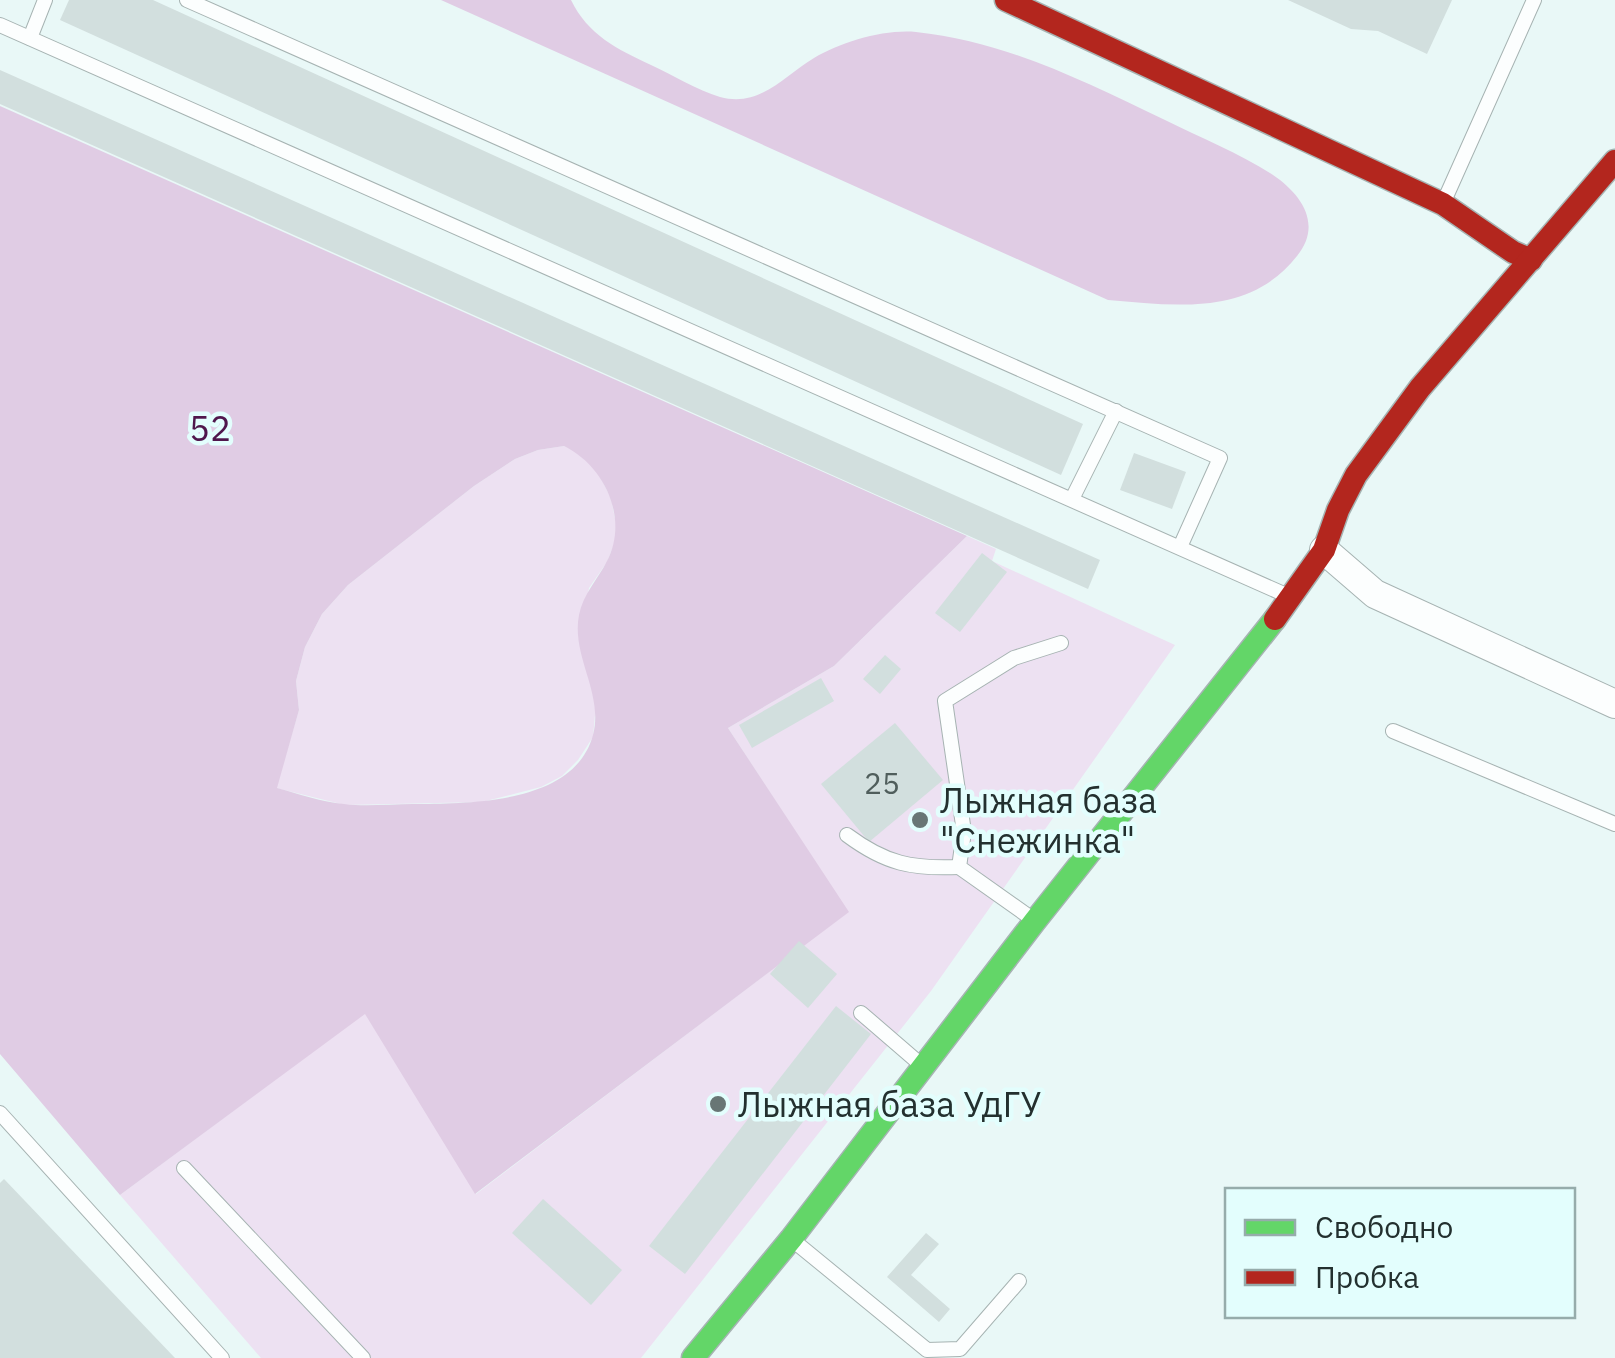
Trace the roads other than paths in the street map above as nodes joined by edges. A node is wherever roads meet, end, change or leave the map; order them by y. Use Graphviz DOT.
graph roads {
  1 [pos="45,0"];
  2 [pos="186,0"];
  3 [pos="1006,0"];
  4 [pos="1534,0"];
  5 [pos="0,25"];
  6 [pos="30,38"];
  7 [pos="1615,161"];
  8 [pos="1443,204"];
  9 [pos="1531,260"];
  10 [pos="1116,411"];
  11 [pos="1072,499"];
  12 [pos="1180,548"];
  13 [pos="1324,550"];
  14 [pos="1291,597"];
  15 [pos="1062,643"];
  16 [pos="1615,704"];
  17 [pos="1393,731"];
  18 [pos="1615,824"];
  19 [pos="847,836"];
  20 [pos="959,867"];
  21 [pos="1036,921"];
  22 [pos="860,1013"];
  23 [pos="924,1066"];
  24 [pos="0,1112"];
  25 [pos="184,1168"];
  26 [pos="791,1239"];
  27 [pos="1019,1281"];
  28 [pos="222,1358"];
  29 [pos="363,1358"];
  30 [pos="692,1358"];
  1 -- 6 [label="lane"];
  2 -- 10 [label="lane"];
  3 -- 8 [label="street"];
  4 -- 8 [label="lane"];
  5 -- 6 [label="lane"];
  6 -- 11 [label="lane"];
  7 -- 9 [label="street"];
  8 -- 9 [label="street"];
  9 -- 13 [label="street"];
  10 -- 11 [label="lane"];
  10 -- 12 [label="lane"];
  11 -- 12 [label="lane"];
  12 -- 14 [label="lane"];
  13 -- 14 [label="street"];
  13 -- 16 [label="street"];
  14 -- 21 [label="street"];
  15 -- 20 [label="lane"];
  17 -- 18 [label="lane"];
  19 -- 20 [label="lane"];
  20 -- 21 [label="lane"];
  21 -- 23 [label="street"];
  22 -- 23 [label="lane"];
  23 -- 26 [label="street"];
  24 -- 28 [label="lane"];
  25 -- 29 [label="lane"];
  26 -- 27 [label="lane"];
  26 -- 30 [label="street"];
}
